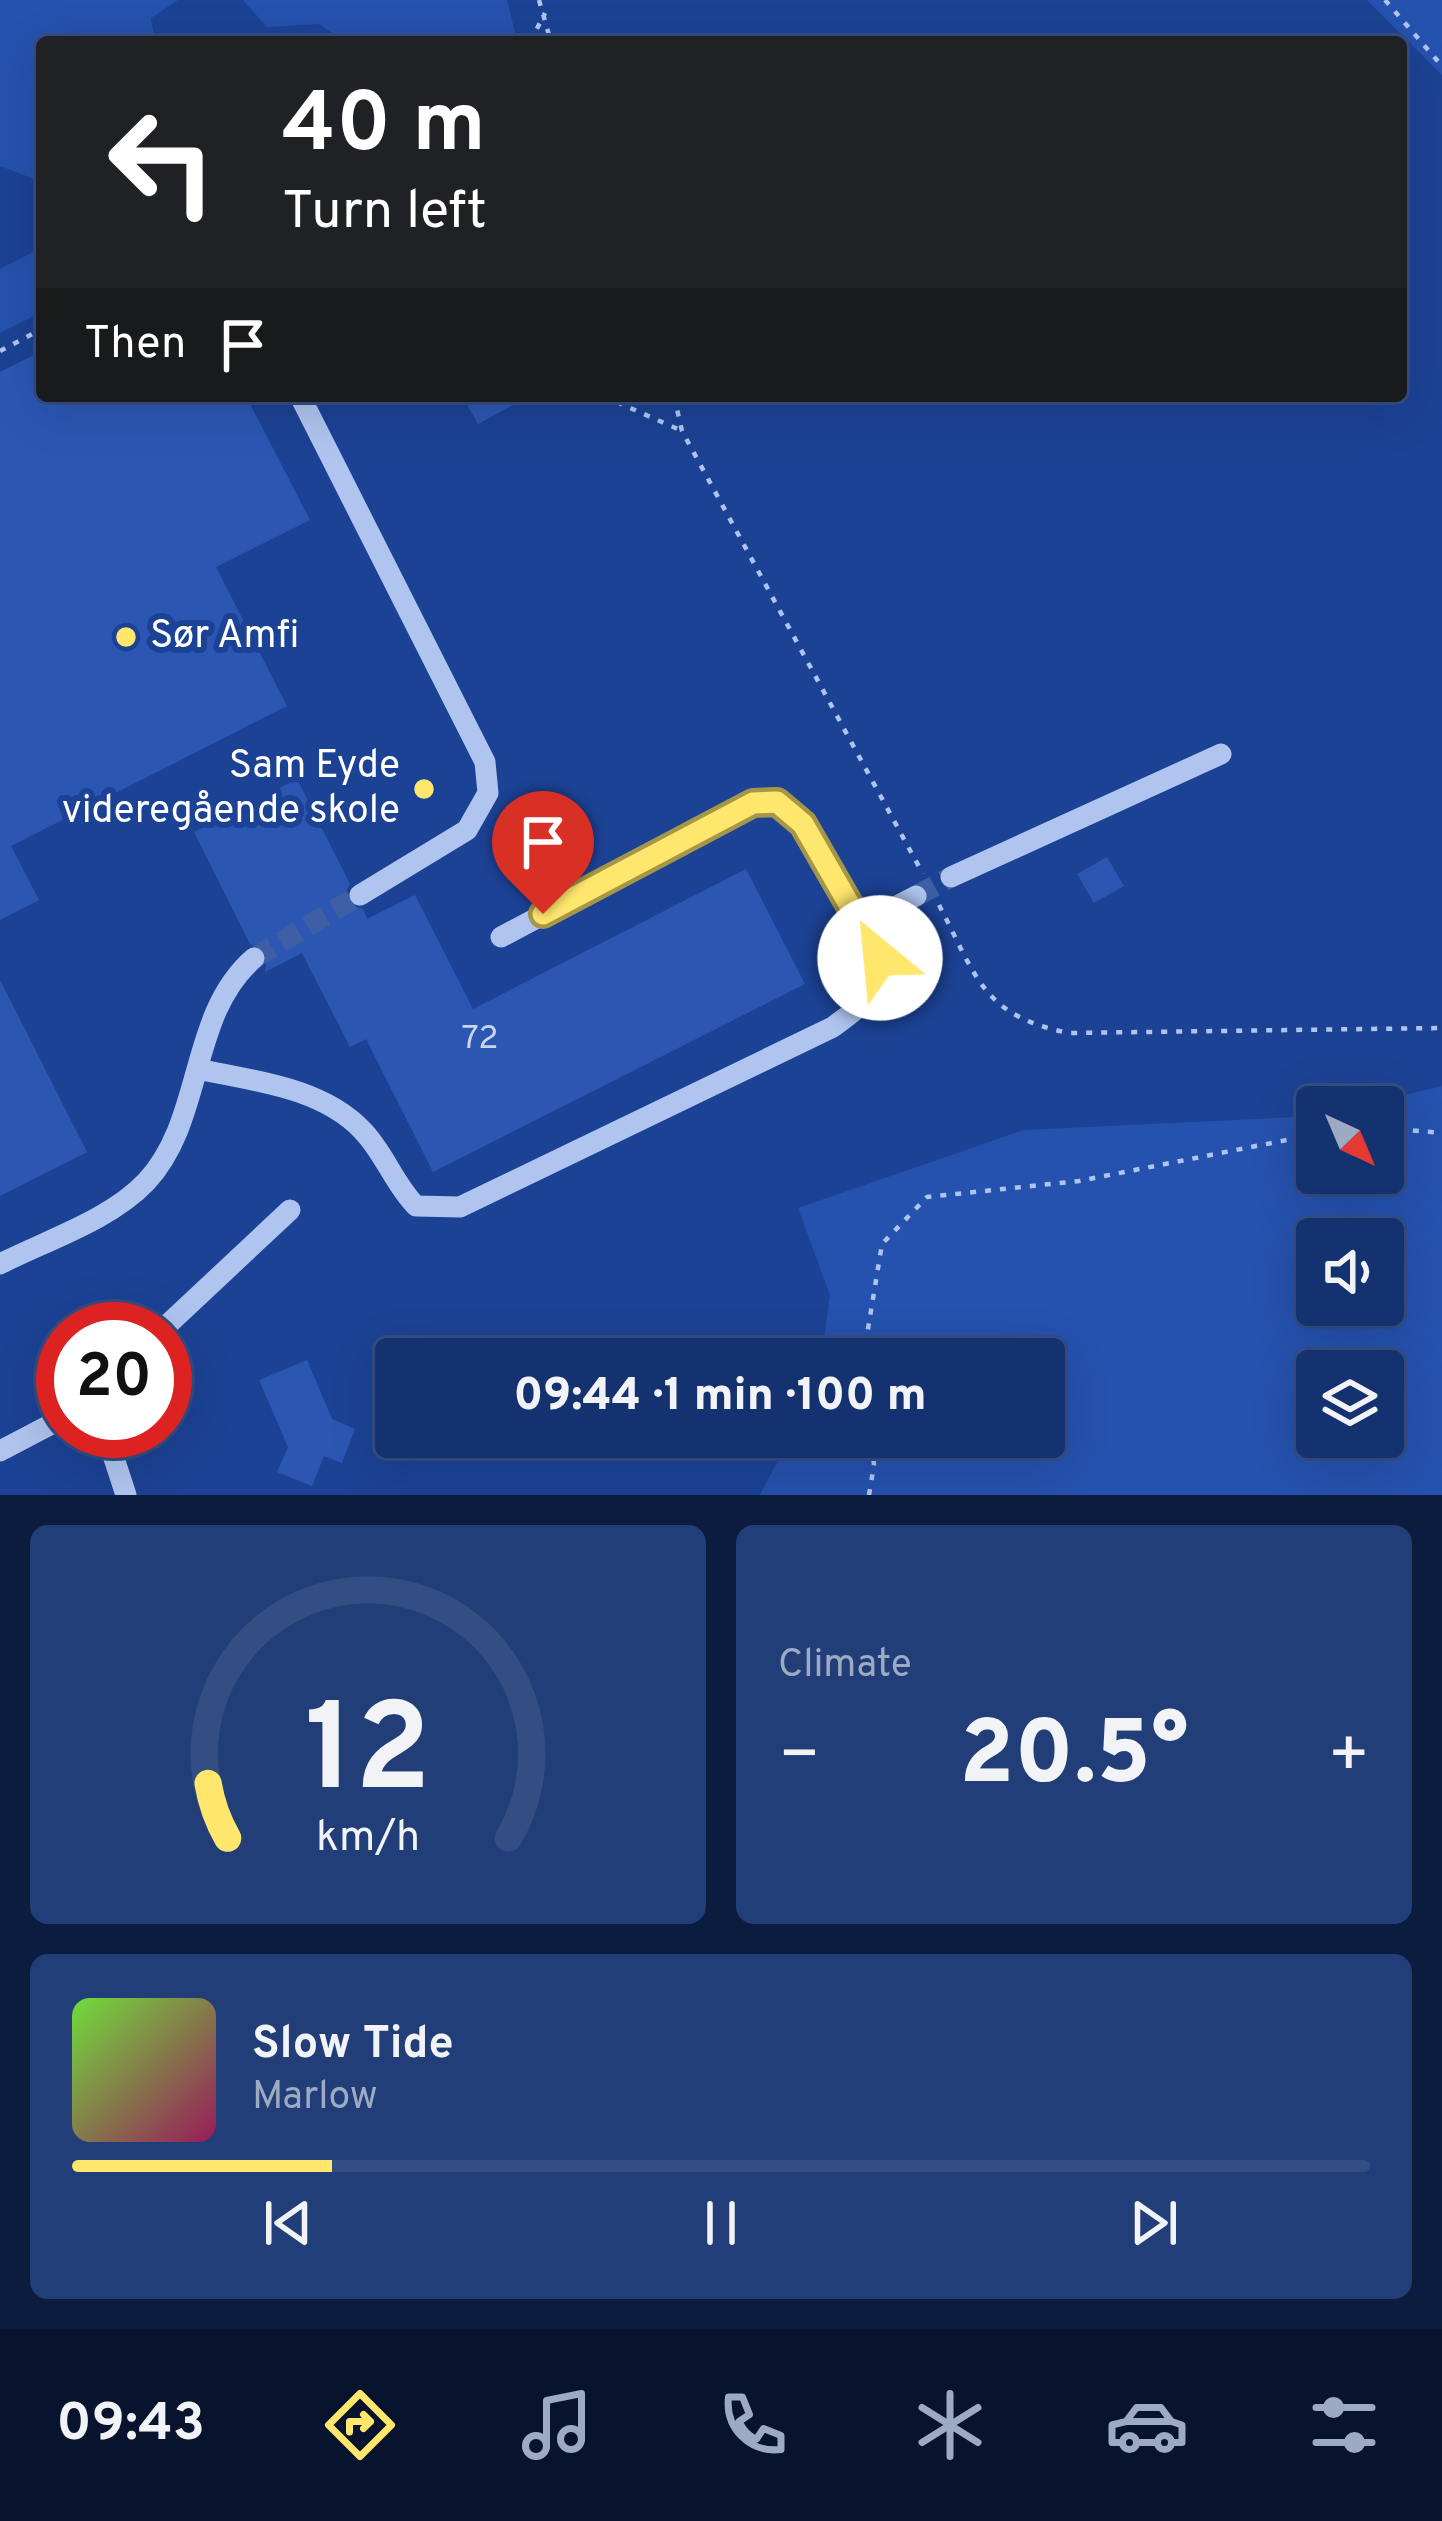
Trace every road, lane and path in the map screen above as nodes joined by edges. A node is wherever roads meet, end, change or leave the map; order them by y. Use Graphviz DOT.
graph roads {
  1 [pos="539,0"];
  2 [pos="1385,0"];
  3 [pos="545,13"];
  4 [pos="533,36"];
  5 [pos="550,36"];
  6 [pos="1442,66"];
  7 [pos="36,332"];
  8 [pos="0,350"];
  9 [pos="303,402"];
  10 [pos="617,402"];
  11 [pos="675,402"];
  12 [pos="682,431"];
  13 [pos="1221,754"];
  14 [pos="951,877"];
  15 [pos="922,890"];
  16 [pos="360,895"];
  17 [pos="939,904"];
  18 [pos="862,924"];
  19 [pos="501,937"];
  20 [pos="254,958"];
  21 [pos="1442,1028"];
  22 [pos="198,1069"];
  23 [pos="1404,1130"];
  24 [pos="1442,1133"];
  25 [pos="1296,1138"];
  26 [pos="290,1210"];
  27 [pos="0,1264"];
  28 [pos="192,1302"];
  29 [pos="866,1338"];
  30 [pos="36,1432"];
  31 [pos="0,1451"];
  32 [pos="114,1458"];
  33 [pos="873,1458"];
  34 [pos="126,1495"];
  35 [pos="869,1495"];
  1 -- 3 [label="path"];
  2 -- 6 [label="path"];
  3 -- 4 [label="path"];
  3 -- 5 [label="path"];
  7 -- 8 [label="path"];
  9 -- 16 [label="street"];
  10 -- 12 [label="path"];
  11 -- 12 [label="path"];
  12 -- 15 [label="path"];
  13 -- 14 [label="street"];
  15 -- 18 [label="street"];
  17 -- 21 [label="path"];
  18 -- 19 [label="street"];
  18 -- 22 [label="street"];
  20 -- 22 [label="street"];
  22 -- 27 [label="street"];
  23 -- 24 [label="path"];
  25 -- 29 [label="path"];
  26 -- 28 [label="street"];
  30 -- 31 [label="street"];
  32 -- 34 [label="street"];
  33 -- 35 [label="path"];
}
